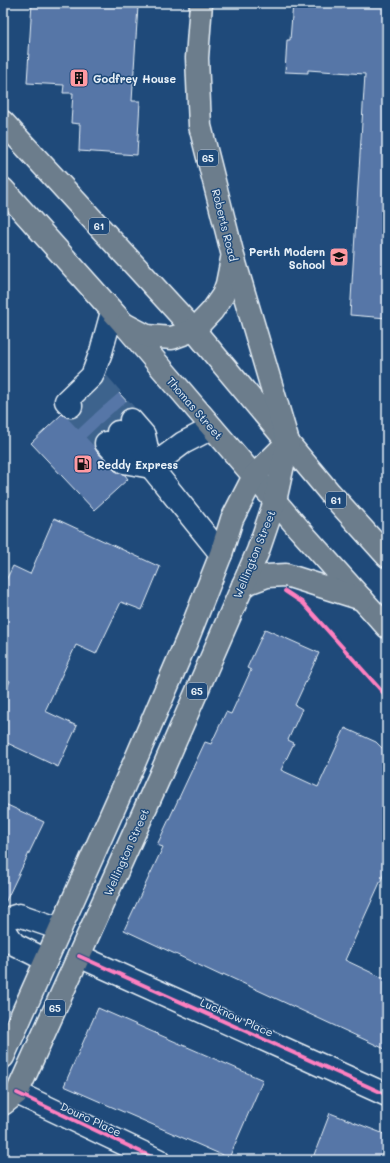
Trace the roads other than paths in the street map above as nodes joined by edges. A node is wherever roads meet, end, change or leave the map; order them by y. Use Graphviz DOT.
graph roads {
  1 [pos="201,3"];
  2 [pos="3,122"];
  3 [pos="6,193"];
  4 [pos="233,256"];
  5 [pos="117,317"];
  6 [pos="194,330"];
  7 [pos="85,389"];
  8 [pos="212,428"];
  9 [pos="288,442"];
  10 [pos="150,467"];
  11 [pos="254,476"];
  12 [pos="275,501"];
  13 [pos="221,554"];
  14 [pos="387,556"];
  15 [pos="243,585"];
  16 [pos="363,599"];
  17 [pos="387,627"];
  18 [pos="3,920"];
  19 [pos="3,927"];
  20 [pos="60,929"];
  21 [pos="79,956"];
  22 [pos="46,960"];
  23 [pos="3,1057"];
  24 [pos="387,1095"];
  25 [pos="10,1099"];
  26 [pos="158,1160"];
  1 -- 4 [label="main road, Roberts Road / 65"];
  2 -- 6 [label="main road, 61"];
  3 -- 5 [label="main road, Thomas Street"];
  4 -- 6 [label="main road"];
  4 -- 9 [label="main road, Roberts Road / 65"];
  5 -- 6 [label="main road"];
  5 -- 7 [label="street"];
  5 -- 8 [label="main road, Thomas Street"];
  6 -- 9 [label="main road, 61"];
  8 -- 10 [label="street"];
  8 -- 11 [label="main road, Thomas Street"];
  9 -- 11 [label="main road, 65"];
  9 -- 12 [label="main road, Wellington Street / 65"];
  9 -- 14 [label="main road, 61"];
  10 -- 10 [label="street"];
  10 -- 13 [label="street"];
  11 -- 12 [label="main road, Thomas Street"];
  11 -- 13 [label="main road, 65"];
  12 -- 15 [label="main road, Wellington Street / 65"];
  12 -- 16 [label="main road, Thomas Street"];
  13 -- 20 [label="main road, 65"];
  15 -- 16 [label="main road"];
  15 -- 21 [label="main road, Wellington Street / 65"];
  16 -- 17 [label="main road, Thomas Street"];
  18 -- 20 [label="street"];
  19 -- 22 [label="street"];
  20 -- 22 [label="main road, 65"];
  21 -- 24 [label="street, Lucknow Place"];
  21 -- 25 [label="main road, Wellington Street / 65"];
  22 -- 23 [label="main road, 65"];
  25 -- 26 [label="street, Douro Place"];
}
